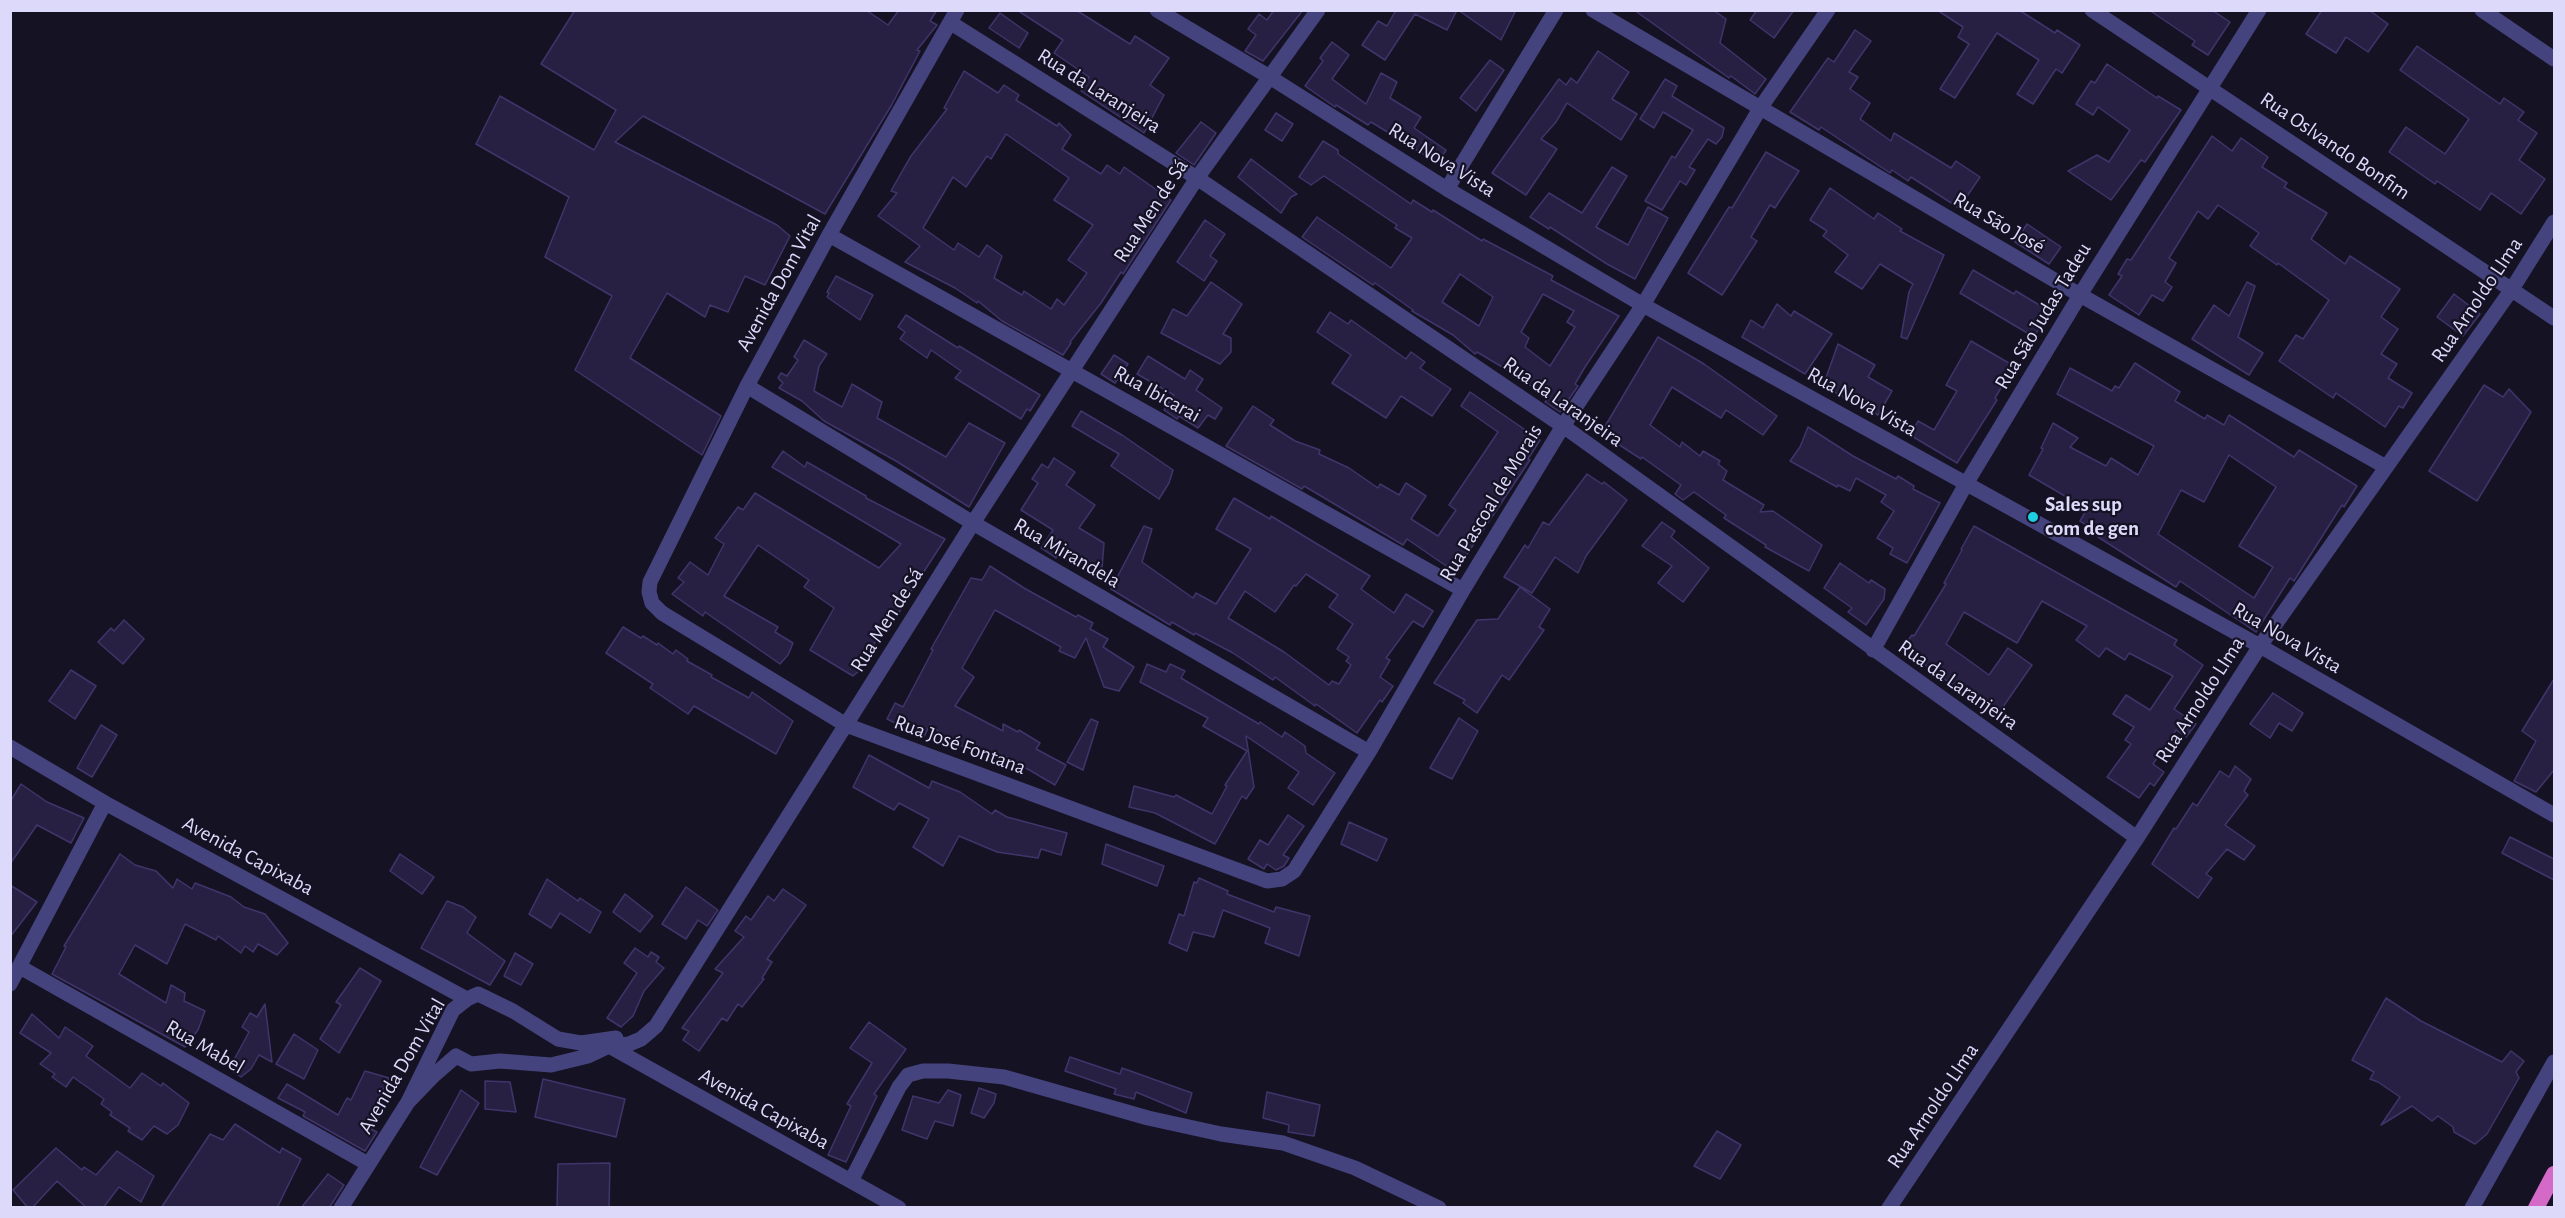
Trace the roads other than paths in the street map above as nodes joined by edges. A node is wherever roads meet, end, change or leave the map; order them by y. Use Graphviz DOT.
graph roads {
  1 [pos="1157,10"];
  2 [pos="1318,10"];
  3 [pos="1556,10"];
  4 [pos="1593,10"];
  5 [pos="1828,10"];
  6 [pos="2092,10"];
  7 [pos="2259,10"];
  8 [pos="2482,10"];
  9 [pos="954,17"];
  10 [pos="2554,59"];
  11 [pos="1268,76"];
  12 [pos="2209,88"];
  13 [pos="1761,107"];
  14 [pos="1197,178"];
  15 [pos="1447,189"];
  16 [pos="2554,222"];
  17 [pos="829,235"];
  18 [pos="2512,289"];
  19 [pos="2080,295"];
  20 [pos="1643,305"];
  21 [pos="2554,318"];
  22 [pos="1072,370"];
  23 [pos="747,386"];
  24 [pos="1563,426"];
  25 [pos="2386,467"];
  26 [pos="1966,484"];
  27 [pos="973,523"];
  28 [pos="650,582"];
  29 [pos="1463,590"];
  30 [pos="2260,646"];
  31 [pos="1873,650"];
  32 [pos="846,725"];
  33 [pos="10,747"];
  34 [pos="1369,752"];
  35 [pos="105,803"];
  36 [pos="2554,815"];
  37 [pos="2137,838"];
  38 [pos="1294,871"];
  39 [pos="20,967"];
  40 [pos="10,984"];
  41 [pos="467,999"];
  42 [pos="656,1026"];
  43 [pos="609,1047"];
  44 [pos="2554,1062"];
  45 [pos="408,1102"];
  46 [pos="368,1164"];
  47 [pos="2554,1174"];
  48 [pos="851,1181"];
  49 [pos="341,1208"];
  50 [pos="899,1208"];
  51 [pos="1439,1208"];
  52 [pos="1889,1208"];
  53 [pos="2472,1208"];
  54 [pos="2535,1208"];
  1 -- 11 [label="street, Rua Nova Vista"];
  2 -- 11 [label="street, Rua Men de Sá"];
  3 -- 15 [label="street"];
  4 -- 13 [label="street, Rua São José"];
  5 -- 13 [label="street, Rua Pascoal de Morais"];
  6 -- 12 [label="street, Rua Oslvando Bonfim"];
  7 -- 12 [label="street, Rua São Judas Tadeu"];
  8 -- 10 [label="street"];
  9 -- 14 [label="street, Rua da Laranjeira"];
  9 -- 17 [label="street, Avenida Dom Vital"];
  11 -- 14 [label="street, Rua Men de Sá"];
  11 -- 15 [label="street, Rua Nova Vista"];
  12 -- 18 [label="street, Rua Oslvando Bonfim"];
  12 -- 19 [label="street, Rua São Judas Tadeu"];
  13 -- 19 [label="street, Rua São José"];
  13 -- 20 [label="street, Rua Pascoal de Morais"];
  14 -- 22 [label="street, Rua Men de Sá"];
  14 -- 24 [label="street, Rua da Laranjeira"];
  15 -- 20 [label="street, Rua Nova Vista"];
  16 -- 18 [label="street, Rua Arnoldo LIma"];
  17 -- 22 [label="street, Rua Ibicarai"];
  17 -- 23 [label="street, Avenida Dom Vital"];
  18 -- 21 [label="street, Rua Oslvando Bonfim"];
  18 -- 25 [label="street, Rua Arnoldo LIma"];
  19 -- 25 [label="street, Rua São José"];
  19 -- 26 [label="street, Rua São Judas Tadeu"];
  20 -- 24 [label="street, Rua Pascoal de Morais"];
  20 -- 26 [label="street, Rua Nova Vista"];
  22 -- 27 [label="street, Rua Men de Sá"];
  22 -- 29 [label="street, Rua Ibicarai"];
  23 -- 27 [label="street, Rua Mirandela"];
  23 -- 28 [label="street, Avenida Dom Vital"];
  24 -- 29 [label="street, Rua Pascoal de Morais"];
  24 -- 31 [label="street, Rua da Laranjeira"];
  25 -- 30 [label="street, Rua Arnoldo LIma"];
  26 -- 30 [label="street, Rua Nova Vista"];
  26 -- 31 [label="street, Rua São Judas Tadeu"];
  27 -- 32 [label="street, Rua Men de Sá"];
  27 -- 34 [label="street, Rua Mirandela"];
  28 -- 32 [label="street, Rua José Fontana"];
  29 -- 34 [label="street, Rua Pascoal de Morais"];
  30 -- 36 [label="street, Rua Nova Vista"];
  30 -- 37 [label="street, Rua Arnoldo LIma"];
  31 -- 37 [label="street, Rua da Laranjeira"];
  32 -- 38 [label="street, Rua José Fontana"];
  32 -- 42 [label="street, Rua Men de Sá"];
  33 -- 35 [label="street, Avenida Capixaba"];
  34 -- 38 [label="street, Rua Pascoal de Morais"];
  35 -- 39 [label="street"];
  35 -- 41 [label="street, Avenida Capixaba"];
  37 -- 52 [label="street, Rua Arnoldo LIma"];
  39 -- 40 [label="street"];
  39 -- 46 [label="street, Rua Mabel"];
  41 -- 42 [label="street, Avenida Dom Vital"];
  41 -- 45 [label="street, Avenida Dom Vital"];
  42 -- 43 [label="street, Rua Men de Sá"];
  43 -- 45 [label="street, Rua Men de Sá"];
  43 -- 48 [label="street, Avenida Capixaba"];
  44 -- 53 [label="street"];
  45 -- 46 [label="street, Avenida Dom Vital"];
  46 -- 49 [label="street, Avenida Dom Vital"];
  47 -- 54 [label="highway"];
  48 -- 50 [label="street, Avenida Capixaba"];
  48 -- 51 [label="street"];
}
